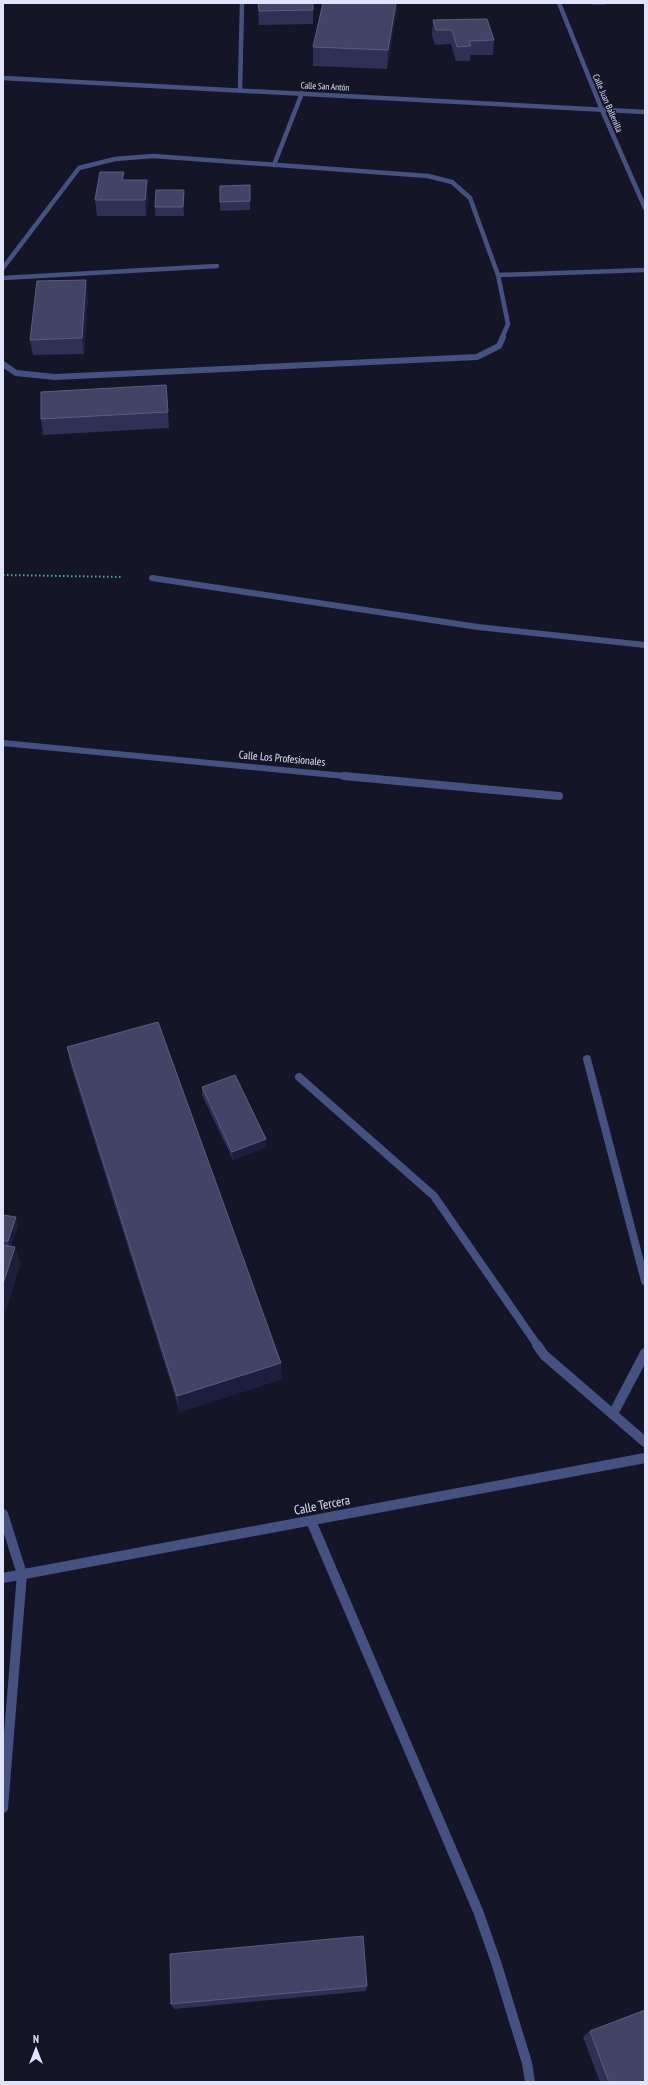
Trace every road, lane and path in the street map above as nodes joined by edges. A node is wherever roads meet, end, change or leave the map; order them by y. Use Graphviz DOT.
graph roads {
  1 [pos="242,3"];
  2 [pos="559,3"];
  3 [pos="3,78"];
  4 [pos="240,90"];
  5 [pos="302,93"];
  6 [pos="602,110"];
  7 [pos="645,112"];
  8 [pos="274,164"];
  9 [pos="645,208"];
  10 [pos="217,266"];
  11 [pos="3,268"];
  12 [pos="645,270"];
  13 [pos="498,275"];
  14 [pos="3,278"];
  15 [pos="3,364"];
  16 [pos="3,575"];
  17 [pos="152,578"];
  18 [pos="645,646"];
  19 [pos="3,742"];
  20 [pos="559,796"];
  21 [pos="587,1059"];
  22 [pos="299,1077"];
  23 [pos="645,1281"];
  24 [pos="645,1353"];
  25 [pos="613,1414"];
  26 [pos="645,1442"];
  27 [pos="645,1458"];
  28 [pos="3,1514"];
  29 [pos="311,1521"];
  30 [pos="22,1574"];
  31 [pos="3,1578"];
  32 [pos="3,1808"];
  33 [pos="530,2082"];
  1 -- 4 [label="street"];
  2 -- 6 [label="street, Calle Juan Ballenilla"];
  3 -- 4 [label="street, Calle San Antón"];
  4 -- 5 [label="street, Calle San Antón"];
  5 -- 6 [label="street, Calle San Antón"];
  5 -- 8 [label="street"];
  6 -- 7 [label="street, Calle San Antón"];
  6 -- 9 [label="street, Calle Juan Ballenilla"];
  8 -- 11 [label="street"];
  8 -- 13 [label="street"];
  10 -- 14 [label="street"];
  12 -- 13 [label="street"];
  13 -- 15 [label="street"];
  16 -- 17 [label="path"];
  17 -- 18 [label="street"];
  19 -- 20 [label="street, Calle Los Profesionales"];
  21 -- 23 [label="street"];
  22 -- 25 [label="street"];
  24 -- 25 [label="street"];
  25 -- 26 [label="street"];
  27 -- 29 [label="street, Calle Tercera"];
  28 -- 30 [label="street"];
  29 -- 30 [label="street, Calle Tercera"];
  29 -- 33 [label="street"];
  30 -- 31 [label="street, Calle Tercera"];
  30 -- 32 [label="street"];
}
